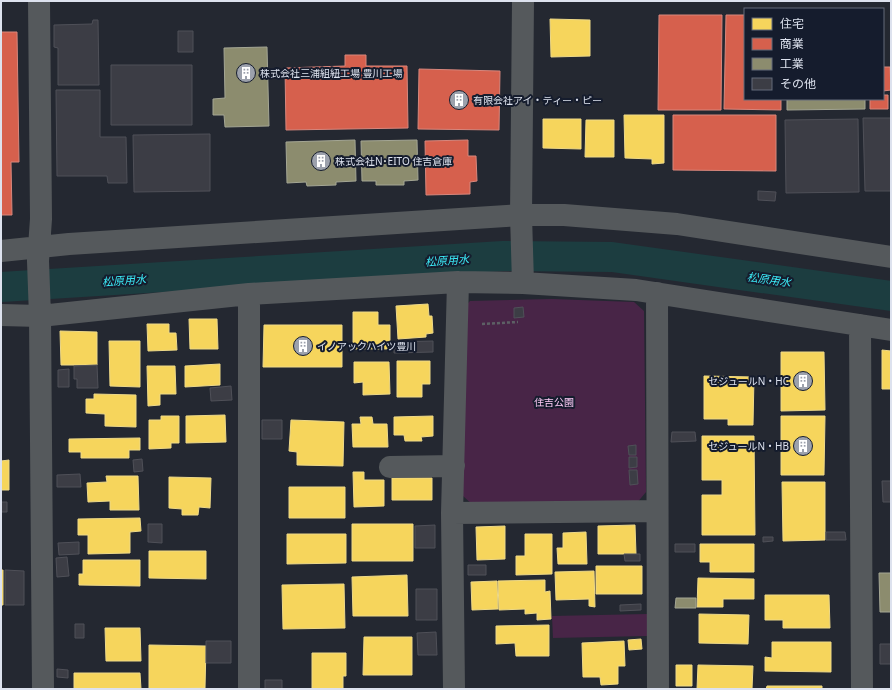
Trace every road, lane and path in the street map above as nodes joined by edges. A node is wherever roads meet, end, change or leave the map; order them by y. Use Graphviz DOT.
graph roads {
  1 [pos="39,1"];
  2 [pos="523,1"];
  3 [pos="521,221"];
  4 [pos="1,251"];
  5 [pos="38,254"];
  6 [pos="891,257"];
  7 [pos="523,277"];
  8 [pos="458,282"];
  9 [pos="657,293"];
  10 [pos="249,294"];
  11 [pos="40,311"];
  12 [pos="1,315"];
  13 [pos="860,326"];
  14 [pos="891,330"];
  15 [pos="454,466"];
  16 [pos="390,467"];
  17 [pos="657,510"];
  18 [pos="452,513"];
  19 [pos="43,689"];
  20 [pos="249,689"];
  21 [pos="454,689"];
  22 [pos="658,689"];
  23 [pos="862,689"];
  1 -- 5 [label="street"];
  2 -- 3 [label="street"];
  3 -- 5 [label="street"];
  3 -- 6 [label="street"];
  3 -- 7 [label="street"];
  4 -- 5 [label="street"];
  5 -- 11 [label="street"];
  7 -- 8 [label="street"];
  7 -- 9 [label="street"];
  8 -- 10 [label="street"];
  8 -- 15 [label="street"];
  9 -- 13 [label="street"];
  9 -- 17 [label="street"];
  10 -- 11 [label="street"];
  10 -- 20 [label="street"];
  11 -- 12 [label="street"];
  11 -- 19 [label="street"];
  13 -- 14 [label="street"];
  13 -- 23 [label="street"];
  15 -- 16 [label="street"];
  15 -- 18 [label="street"];
  17 -- 18 [label="street"];
  17 -- 22 [label="street"];
  18 -- 21 [label="street"];
}
